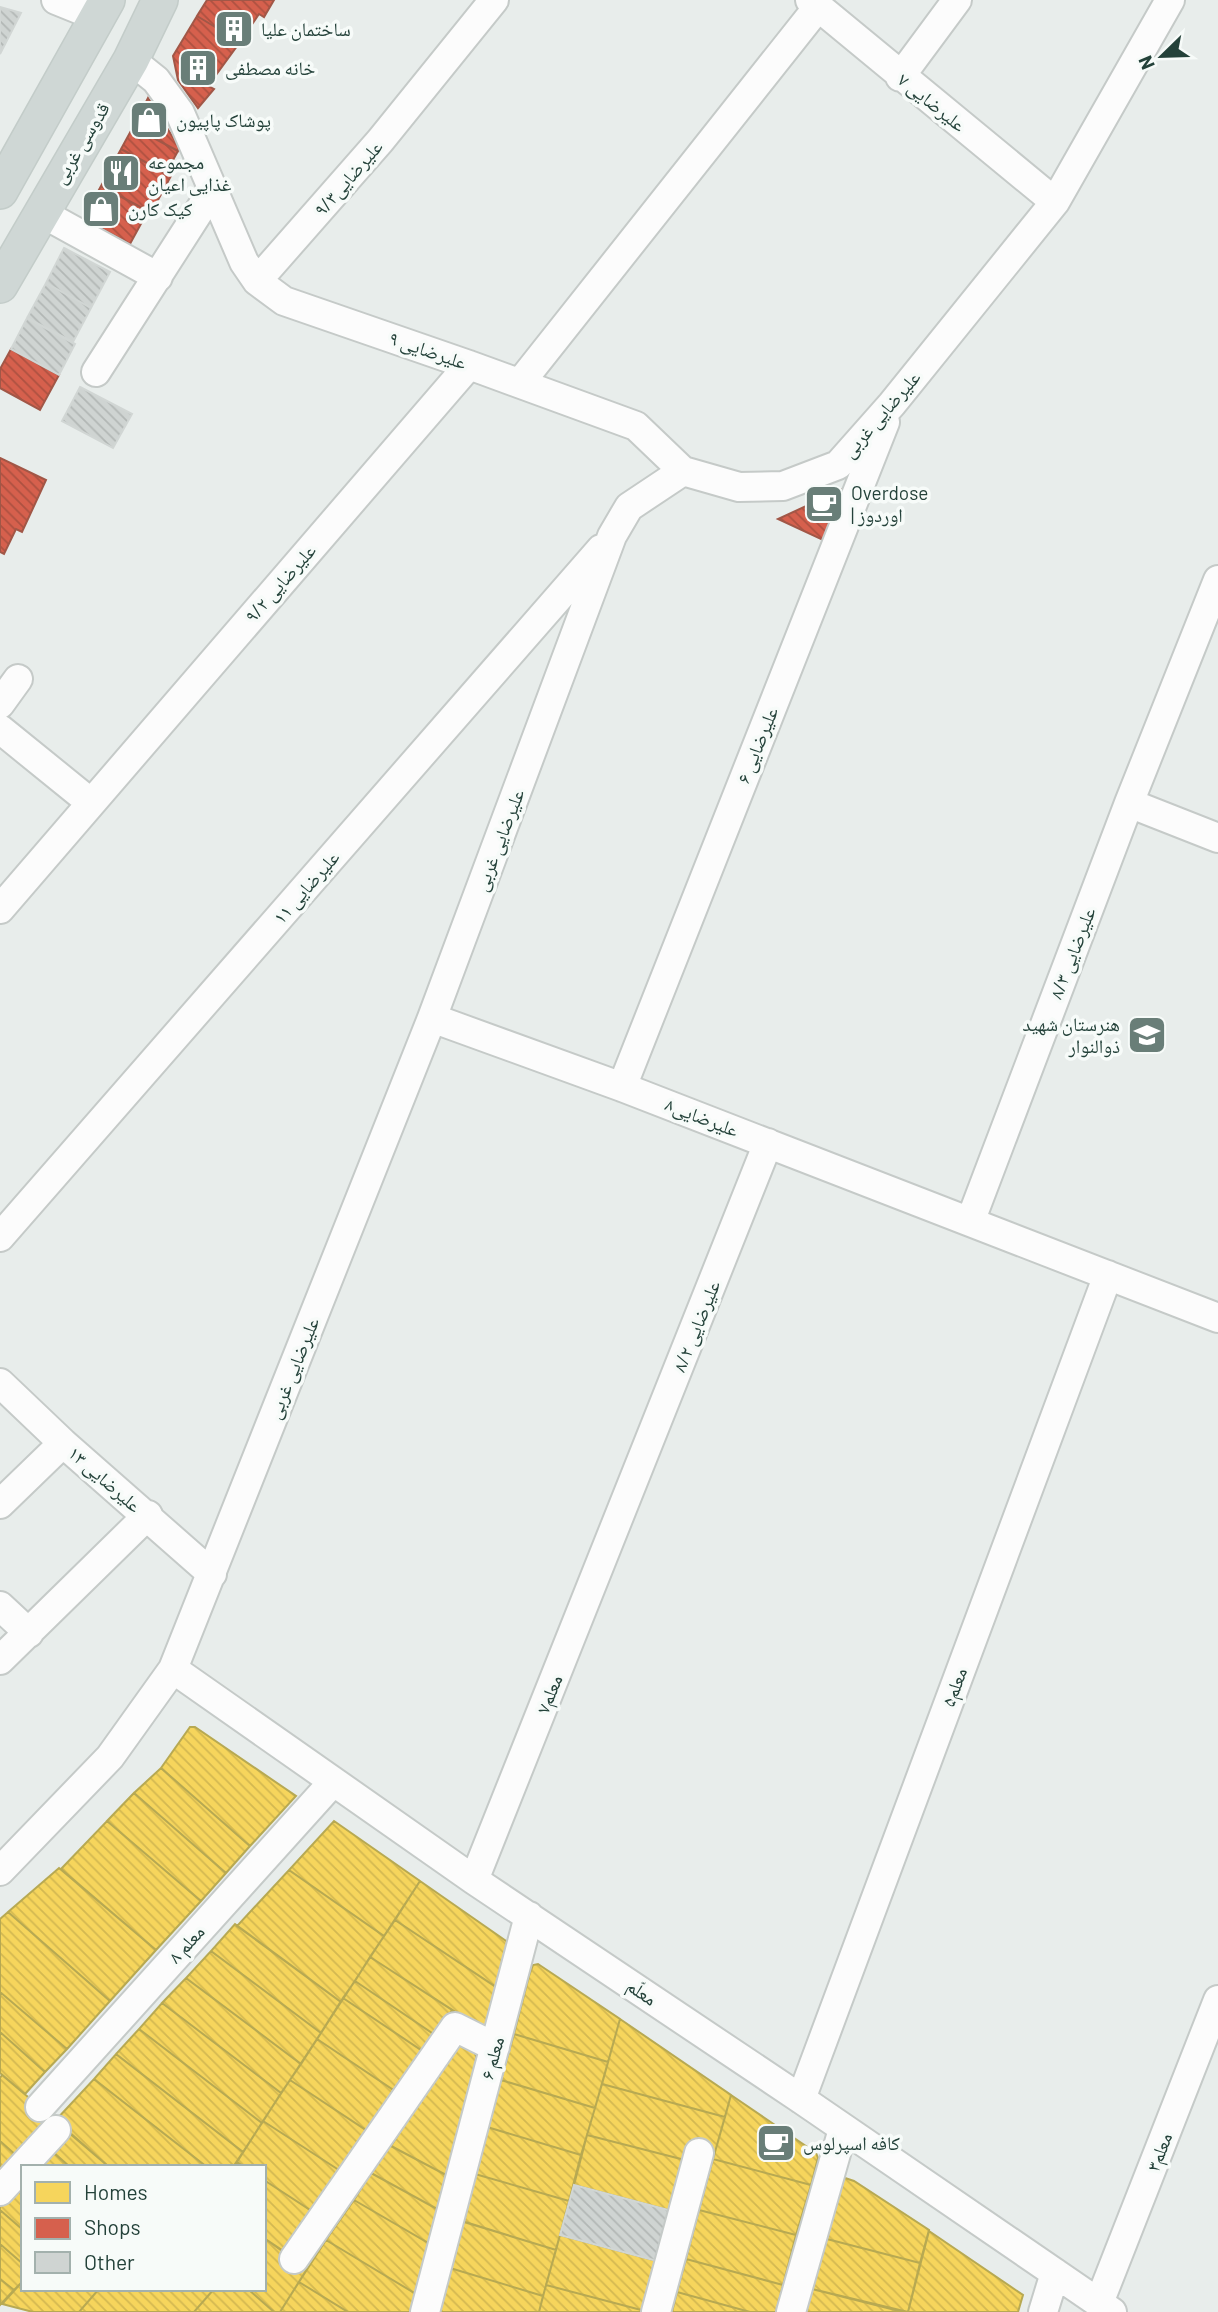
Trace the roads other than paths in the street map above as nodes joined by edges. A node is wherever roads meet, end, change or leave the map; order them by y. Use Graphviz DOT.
graph roads {
  1 [pos="56,0"];
  2 [pos="160,0"];
  3 [pos="494,0"];
  4 [pos="957,0"];
  5 [pos="1170,0"];
  6 [pos="814,4"];
  7 [pos="102,8"];
  8 [pos="131,60"];
  9 [pos="900,77"];
  10 [pos="0,191"];
  11 [pos="212,191"];
  12 [pos="1055,202"];
  13 [pos="40,212"];
  14 [pos="158,277"];
  15 [pos="257,281"];
  16 [pos="0,285"];
  17 [pos="469,365"];
  18 [pos="96,372"];
  19 [pos="520,383"];
  20 [pos="892,404"];
  21 [pos="683,471"];
  22 [pos="612,536"];
  23 [pos="1218,580"];
  24 [pos="18,679"];
  25 [pos="0,704"];
  26 [pos="0,729"];
  27 [pos="90,802"];
  28 [pos="1129,803"];
  29 [pos="1218,838"];
  30 [pos="0,909"];
  31 [pos="432,1018"];
  32 [pos="622,1087"];
  33 [pos="768,1143"];
  34 [pos="970,1222"];
  35 [pos="0,1237"];
  36 [pos="1108,1275"];
  37 [pos="1218,1318"];
  38 [pos="0,1383"];
  39 [pos="63,1443"];
  40 [pos="4,1500"];
  41 [pos="624,1508"];
  42 [pos="148,1516"];
  43 [pos="212,1574"];
  44 [pos="0,1606"];
  45 [pos="29,1633"];
  46 [pos="0,1660"];
  47 [pos="173,1669"];
  48 [pos="333,1782"];
  49 [pos="0,1871"];
  50 [pos="474,1880"];
  51 [pos="529,1916"];
  52 [pos="1218,2000"];
  53 [pos="495,2047"];
  54 [pos="801,2099"];
  55 [pos="40,2107"];
  56 [pos="843,2129"];
  57 [pos="56,2130"];
  58 [pos="699,2153"];
  59 [pos="24,2165"];
  60 [pos="21,2168"];
  61 [pos="0,2191"];
  62 [pos="294,2259"];
  63 [pos="1055,2273"];
  64 [pos="1106,2307"];
  65 [pos="425,2312"];
  66 [pos="656,2312"];
  67 [pos="792,2312"];
  68 [pos="1043,2312"];
  1 -- 7 [label="street"];
  2 -- 8 [label="main road, قدوسی غربی"];
  3 -- 15 [label="street, علیرضایی۹/۳"];
  4 -- 9 [label="street"];
  5 -- 12 [label="street, علیرضایی غربی"];
  6 -- 9 [label="street, ۷ علیرضایی"];
  6 -- 19 [label="street"];
  7 -- 10 [label="main road"];
  8 -- 11 [label="street, ۹ علیرضایی"];
  8 -- 13 [label="main road, قدوسی غربی"];
  9 -- 12 [label="street, ۷ علیرضایی"];
  11 -- 14 [label="street"];
  11 -- 15 [label="street, ۹ علیرضایی"];
  12 -- 20 [label="street, علیرضایی غربی"];
  13 -- 14 [label="street"];
  13 -- 16 [label="main road, قدوسی غربی"];
  14 -- 18 [label="street"];
  15 -- 17 [label="street, ۹ علیرضایی"];
  17 -- 19 [label="street, ۹ علیرضایی"];
  17 -- 27 [label="street, ۹/۲ علیرضایی"];
  19 -- 21 [label="street, ۹ علیرضایی"];
  20 -- 21 [label="street, علیرضایی غربی"];
  20 -- 32 [label="street, ۶ علیرضایی"];
  21 -- 22 [label="street, علیرضایی غربی"];
  22 -- 31 [label="street, علیرضایی غربی"];
  22 -- 35 [label="street, ۱۱ علیرضایی"];
  23 -- 28 [label="street, ۸/۳ علیرضایی"];
  24 -- 25 [label="street"];
  26 -- 27 [label="street"];
  27 -- 30 [label="street, ۹/۲ علیرضایی"];
  28 -- 29 [label="street"];
  28 -- 34 [label="street, ۸/۳ علیرضایی"];
  31 -- 32 [label="street, علیرضایی۸"];
  31 -- 43 [label="street, علیرضایی غربی"];
  32 -- 33 [label="street, علیرضایی۸"];
  33 -- 34 [label="street, علیرضایی۸"];
  33 -- 41 [label="street, علیرضایی ۸/۲"];
  34 -- 36 [label="street, علیرضایی۸"];
  36 -- 37 [label="street, علیرضایی۸"];
  36 -- 54 [label="street, معلم۵"];
  38 -- 39 [label="street, ۱۳ علیرضایی"];
  39 -- 40 [label="street"];
  39 -- 42 [label="street, ۱۳ علیرضایی"];
  41 -- 50 [label="street, معلم۷"];
  42 -- 43 [label="street, ۱۳ علیرضایی"];
  42 -- 45 [label="street"];
  43 -- 47 [label="street, علیرضایی غربی"];
  44 -- 45 [label="street"];
  45 -- 46 [label="street"];
  47 -- 48 [label="street, معلّم"];
  47 -- 49 [label="street, علیرضایی غربی"];
  48 -- 50 [label="street, معلّم"];
  48 -- 55 [label="street, ۸ معلم"];
  50 -- 51 [label="street, معلّم"];
  51 -- 53 [label="street, ۶ معلم"];
  51 -- 54 [label="street, معلّم"];
  52 -- 64 [label="street, معلم۳"];
  53 -- 62 [label="street"];
  53 -- 65 [label="street, ۶ معلم"];
  54 -- 56 [label="street, معلّم"];
  56 -- 63 [label="street, معلّم"];
  56 -- 67 [label="street"];
  57 -- 59 [label="street"];
  58 -- 66 [label="street"];
  60 -- 61 [label="street"];
  63 -- 64 [label="street, معلّم"];
  63 -- 68 [label="street"];
}
